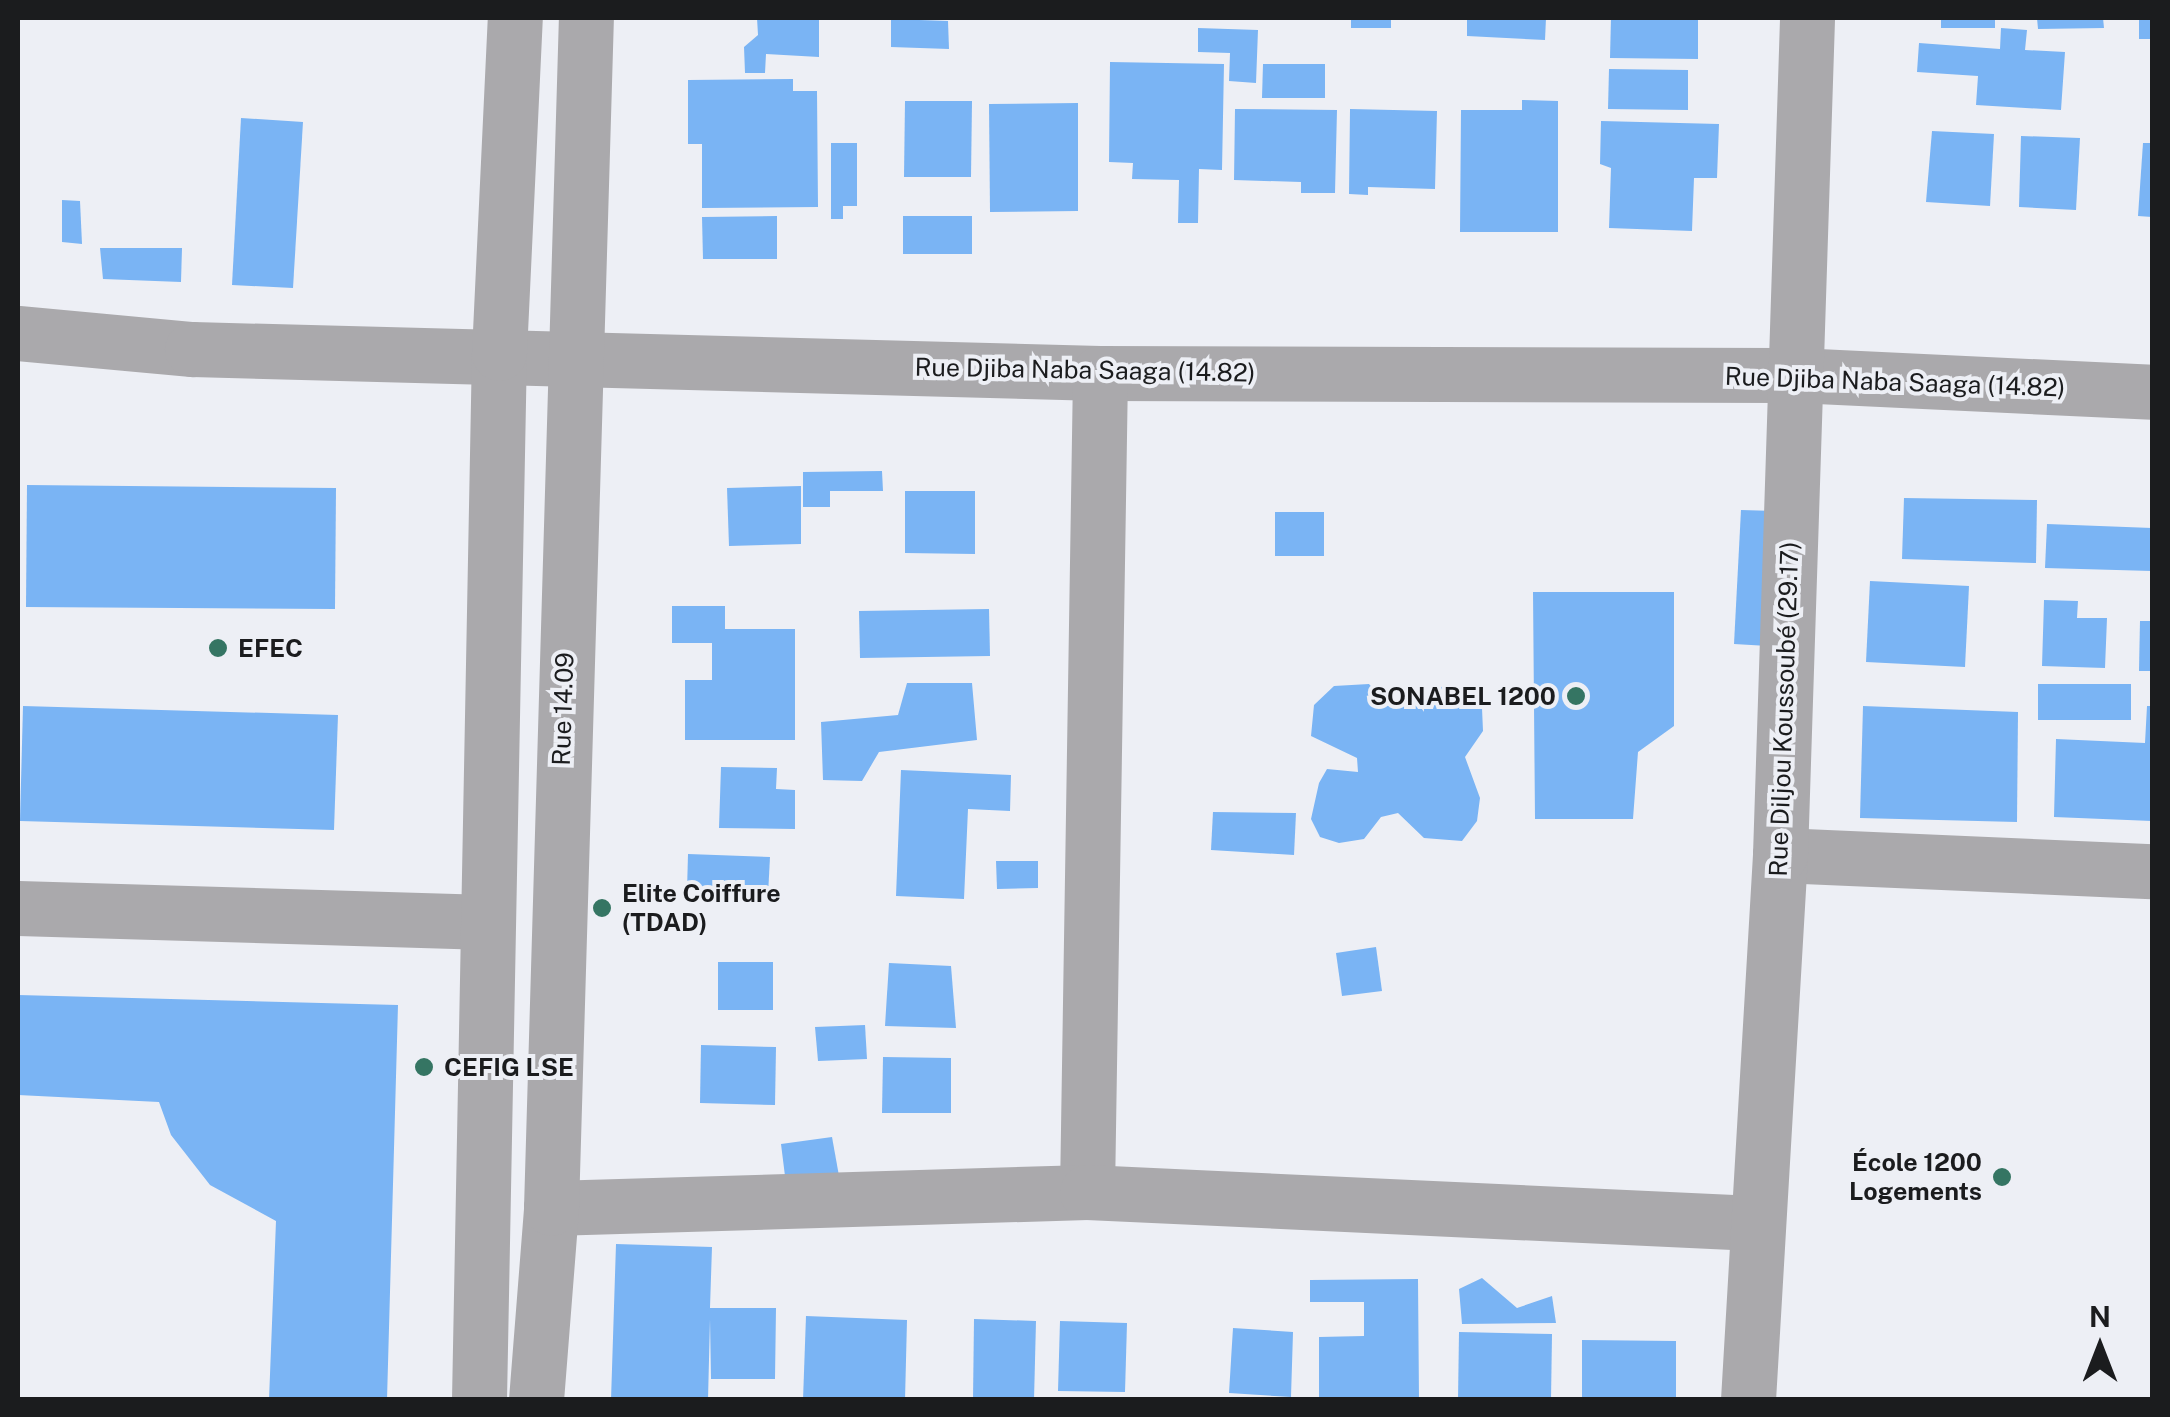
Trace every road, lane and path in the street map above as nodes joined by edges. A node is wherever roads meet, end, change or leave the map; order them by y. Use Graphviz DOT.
graph roads {
  1 [pos="515,18"];
  2 [pos="586,18"];
  3 [pos="1807,18"];
  4 [pos="18,333"];
  5 [pos="500,353"];
  6 [pos="574,357"];
  7 [pos="1100,372"];
  8 [pos="1796,375"];
  9 [pos="2152,392"];
  10 [pos="1780,856"];
  11 [pos="2152,871"];
  12 [pos="18,908"];
  13 [pos="488,922"];
  14 [pos="1087,1192"];
  15 [pos="551,1208"];
  16 [pos="1754,1223"];
  17 [pos="479,1400"];
  18 [pos="536,1400"];
  19 [pos="1748,1400"];
  1 -- 5 [label="street"];
  2 -- 6 [label="street, Rue 14.09"];
  3 -- 8 [label="street, Rue Diljou Koussoubé (29.17)"];
  4 -- 5 [label="street, Rue Djiba Naba Saaga (14.82)"];
  5 -- 6 [label="street, Rue Djiba Naba Saaga (14.82)"];
  5 -- 13 [label="street"];
  6 -- 7 [label="street, Rue Djiba Naba Saaga (14.82)"];
  6 -- 15 [label="street, Rue 14.09"];
  7 -- 8 [label="street, Rue Djiba Naba Saaga (14.82)"];
  7 -- 14 [label="street"];
  8 -- 9 [label="street, Rue Djiba Naba Saaga (14.82)"];
  8 -- 10 [label="street, Rue Diljou Koussoubé (29.17)"];
  10 -- 11 [label="street"];
  10 -- 16 [label="street, Rue Diljou Koussoubé (29.17)"];
  12 -- 13 [label="street"];
  13 -- 17 [label="street"];
  14 -- 15 [label="street"];
  14 -- 16 [label="street"];
  15 -- 18 [label="street, Rue 14.09"];
  16 -- 19 [label="street, Rue Diljou Koussoubé (29.17)"];
}
